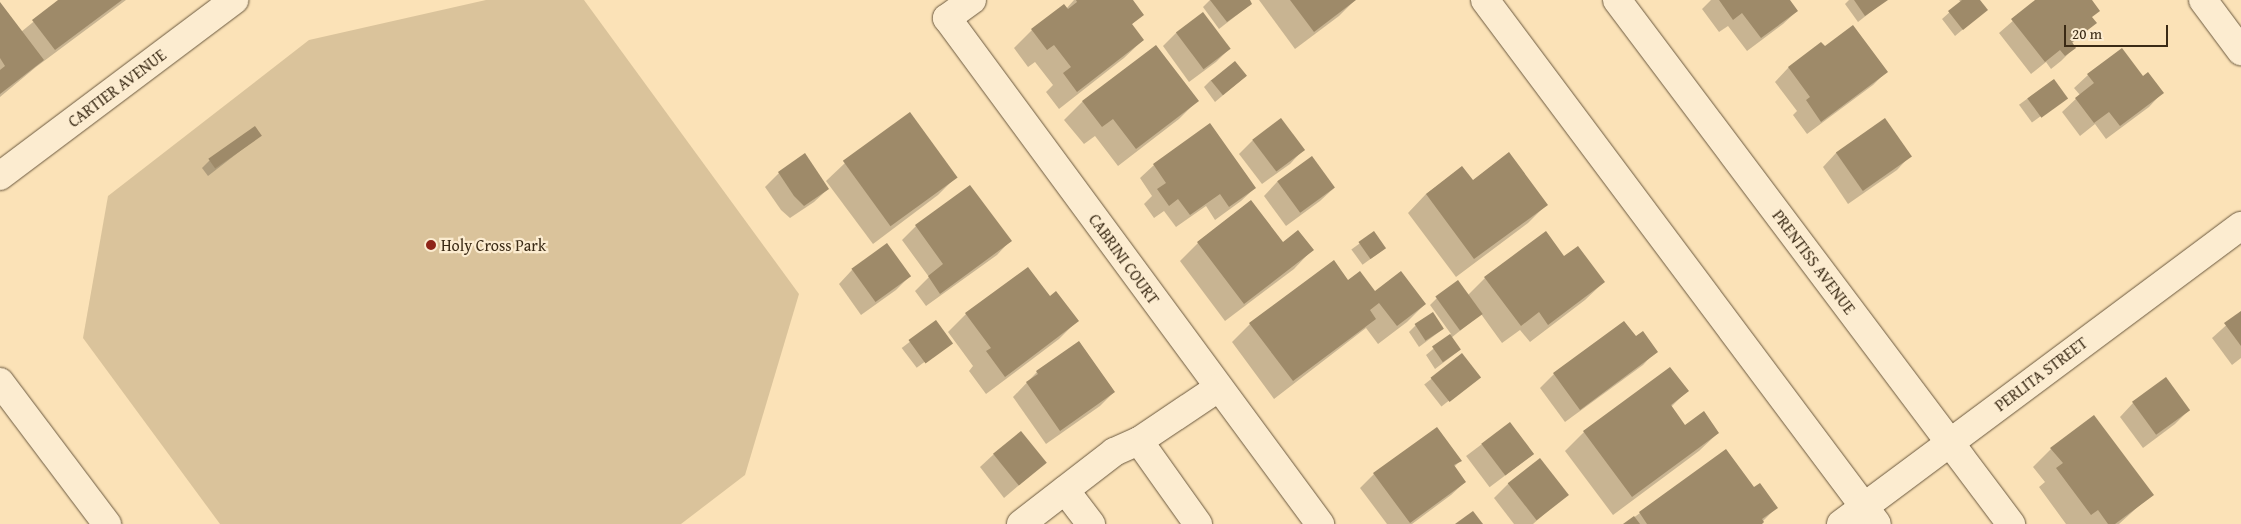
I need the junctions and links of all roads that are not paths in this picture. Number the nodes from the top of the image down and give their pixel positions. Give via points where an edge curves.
1 (234, 0) edge
2 (972, 0) edge
3 (1485, 0) edge
4 (1617, 0) edge
5 (2203, 0) edge
6 (2241, 51) edge
7 (0, 176) edge
8 (2241, 226) edge
9 (0, 382) edge
10 (1218, 388) junction
11 (1139, 441) junction
12 (1949, 442) junction
13 (1065, 490) junction
14 (1871, 516) edge
15 (107, 524) edge
16 (1021, 524) edge
17 (1091, 524) edge
18 (1198, 524) edge
19 (1320, 524) edge
20 (1841, 524) edge
21 (2011, 524) edge

1 - 7 street, CARTIER AVENUE
2 - 10 street, CABRINI COURT via 948,18
3 - 14 street
4 - 12 street, PRENTISS AVENUE
5 - 6 street
8 - 12 street, PERLITA STREET
9 - 15 street
10 - 11 street
10 - 19 street, CABRINI COURT
11 - 13 street via 1114,452
11 - 18 street
12 - 14 street, PERLITA STREET
12 - 21 street, PRENTISS AVENUE
13 - 16 street
13 - 17 street
14 - 20 street, PERLITA STREET

